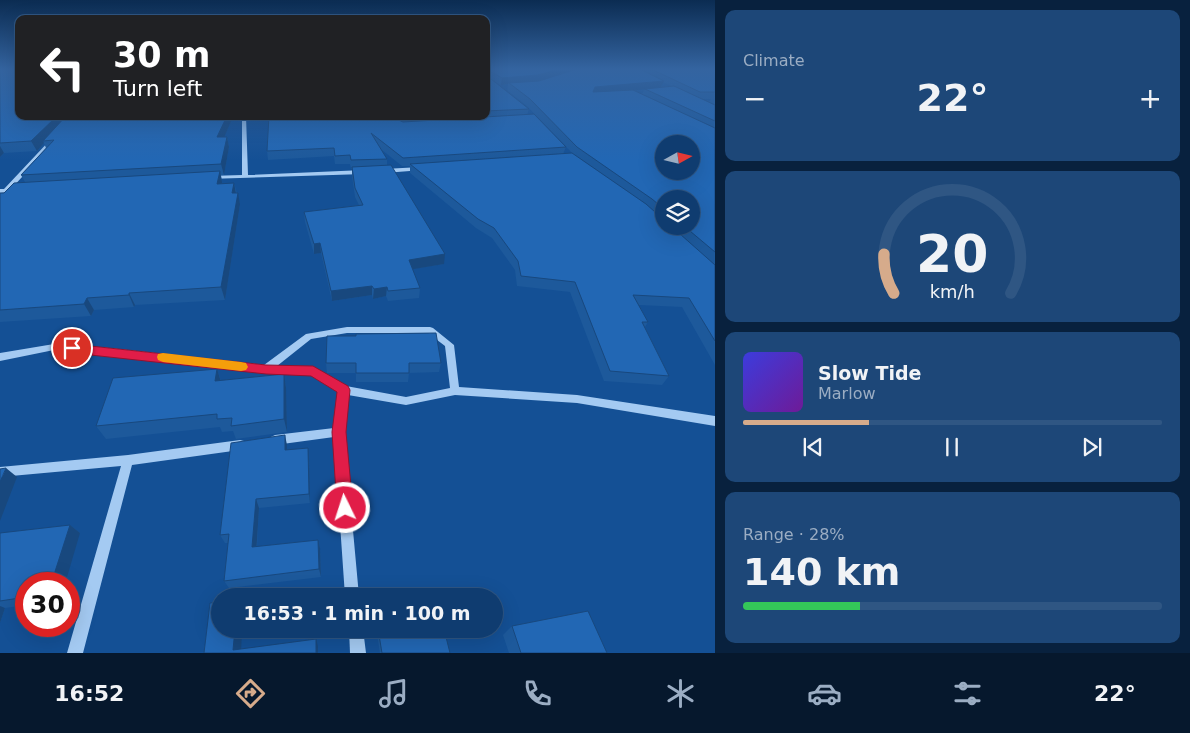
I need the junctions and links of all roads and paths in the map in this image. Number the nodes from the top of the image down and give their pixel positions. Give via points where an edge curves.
1 (244, 120) edge
2 (56, 136) edge
3 (424, 168) edge
4 (245, 176) junction
5 (205, 179) edge
6 (26, 189) edge
7 (3, 190) edge
8 (0, 357) edge
9 (266, 370) junction
10 (344, 390) junction
11 (455, 391) junction
12 (715, 421) edge
13 (339, 432) junction
14 (128, 460) junction
15 (0, 472) edge
16 (351, 588) edge
17 (357, 638) edge
18 (75, 653) edge
19 (358, 653) edge

1 - 4 street
2 - 7 street
3 - 4 street
4 - 5 street
6 - 7 street
8 - 9 street via 54,347
9 - 10 street via 313,371
9 - 11 street via 309,336 347,330 430,330 449,345
10 - 11 street via 406,401
10 - 13 street
11 - 12 street via 577,399
13 - 14 street
13 - 16 street
14 - 15 street
14 - 18 street
17 - 19 street

